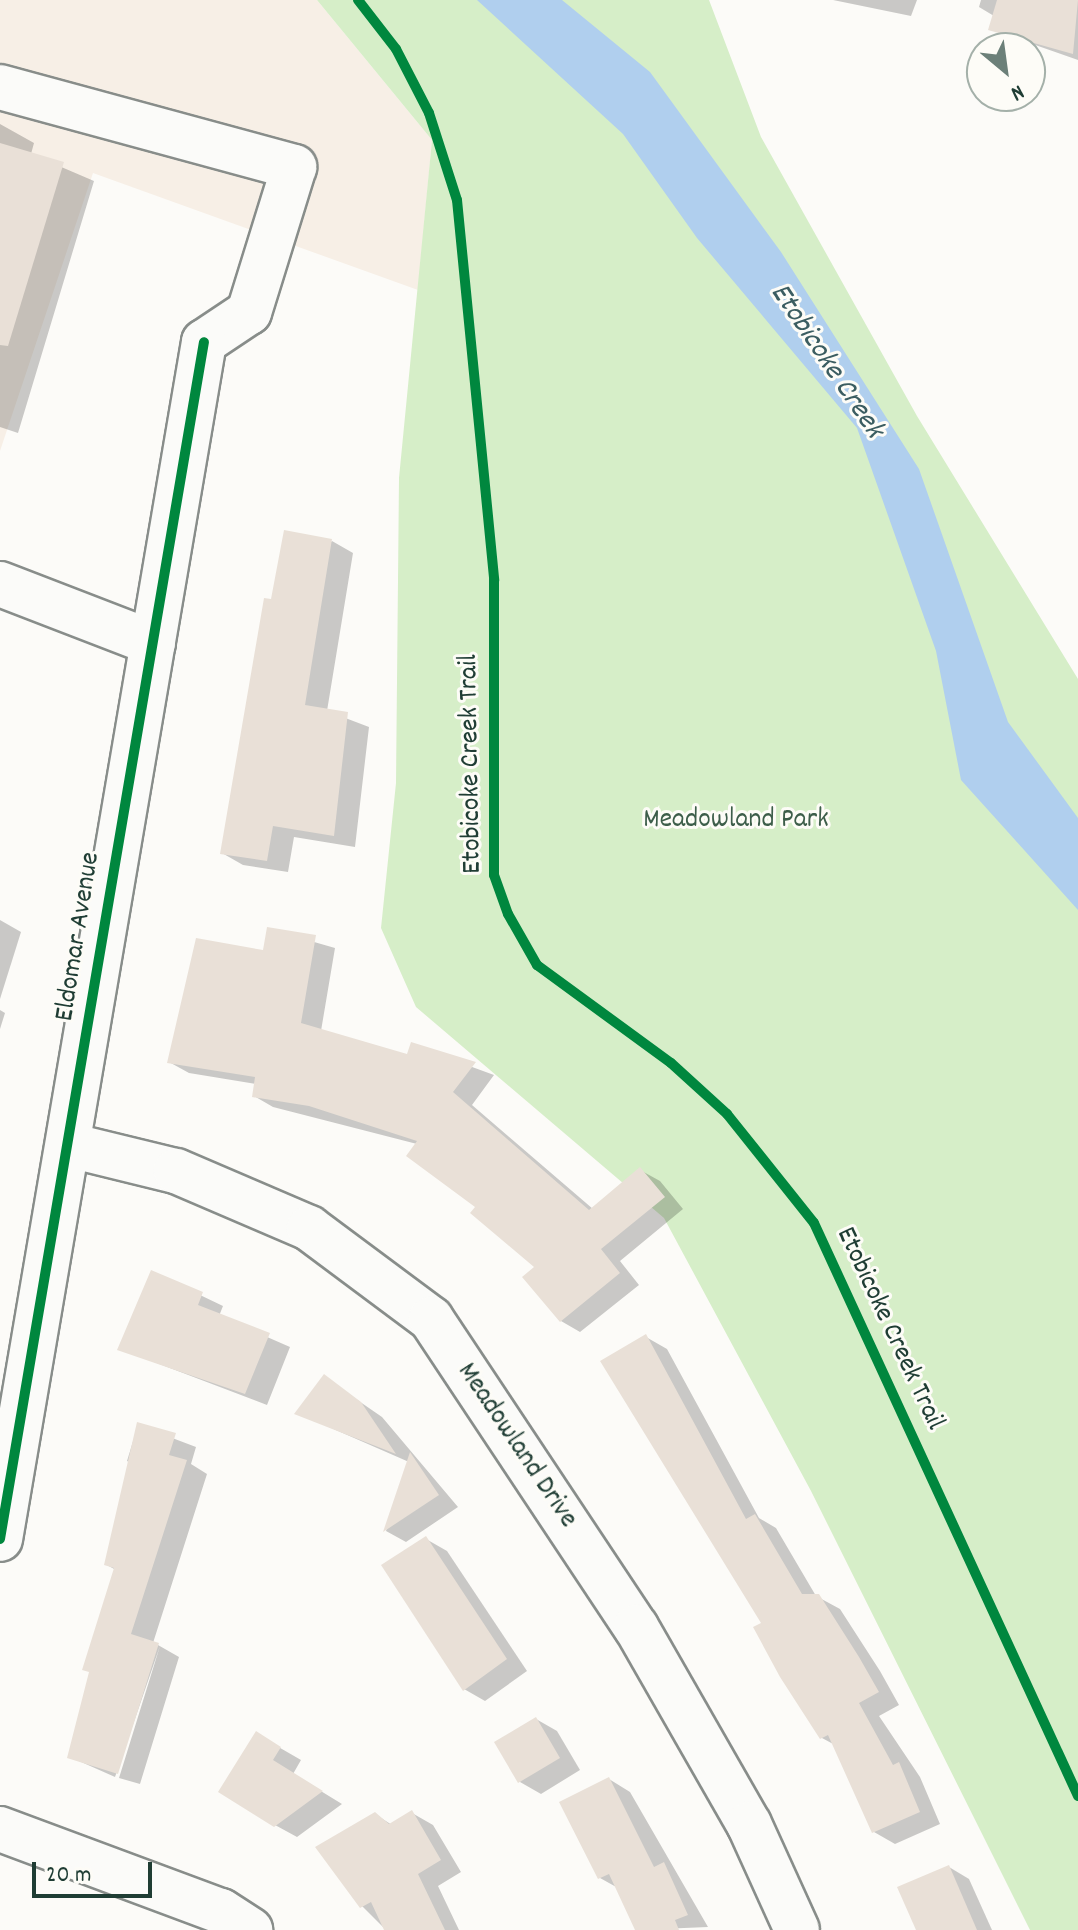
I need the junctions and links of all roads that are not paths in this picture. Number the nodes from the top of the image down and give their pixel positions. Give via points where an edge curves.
1 (0, 87) edge
2 (0, 584) edge
3 (153, 643) junction
4 (69, 1145) junction
5 (0, 1539) edge
6 (0, 1829) edge
7 (250, 1930) edge
8 (797, 1930) edge

1 - 3 street, Eldomar Avenue via 294,167 249,312 204,342
2 - 3 street
3 - 4 street, Eldomar Avenue
4 - 5 street, Eldomar Avenue
4 - 8 street, Meadowland Drive via 176,1171 309,1228 431,1319 636,1627 749,1824
6 - 7 street via 221,1911

